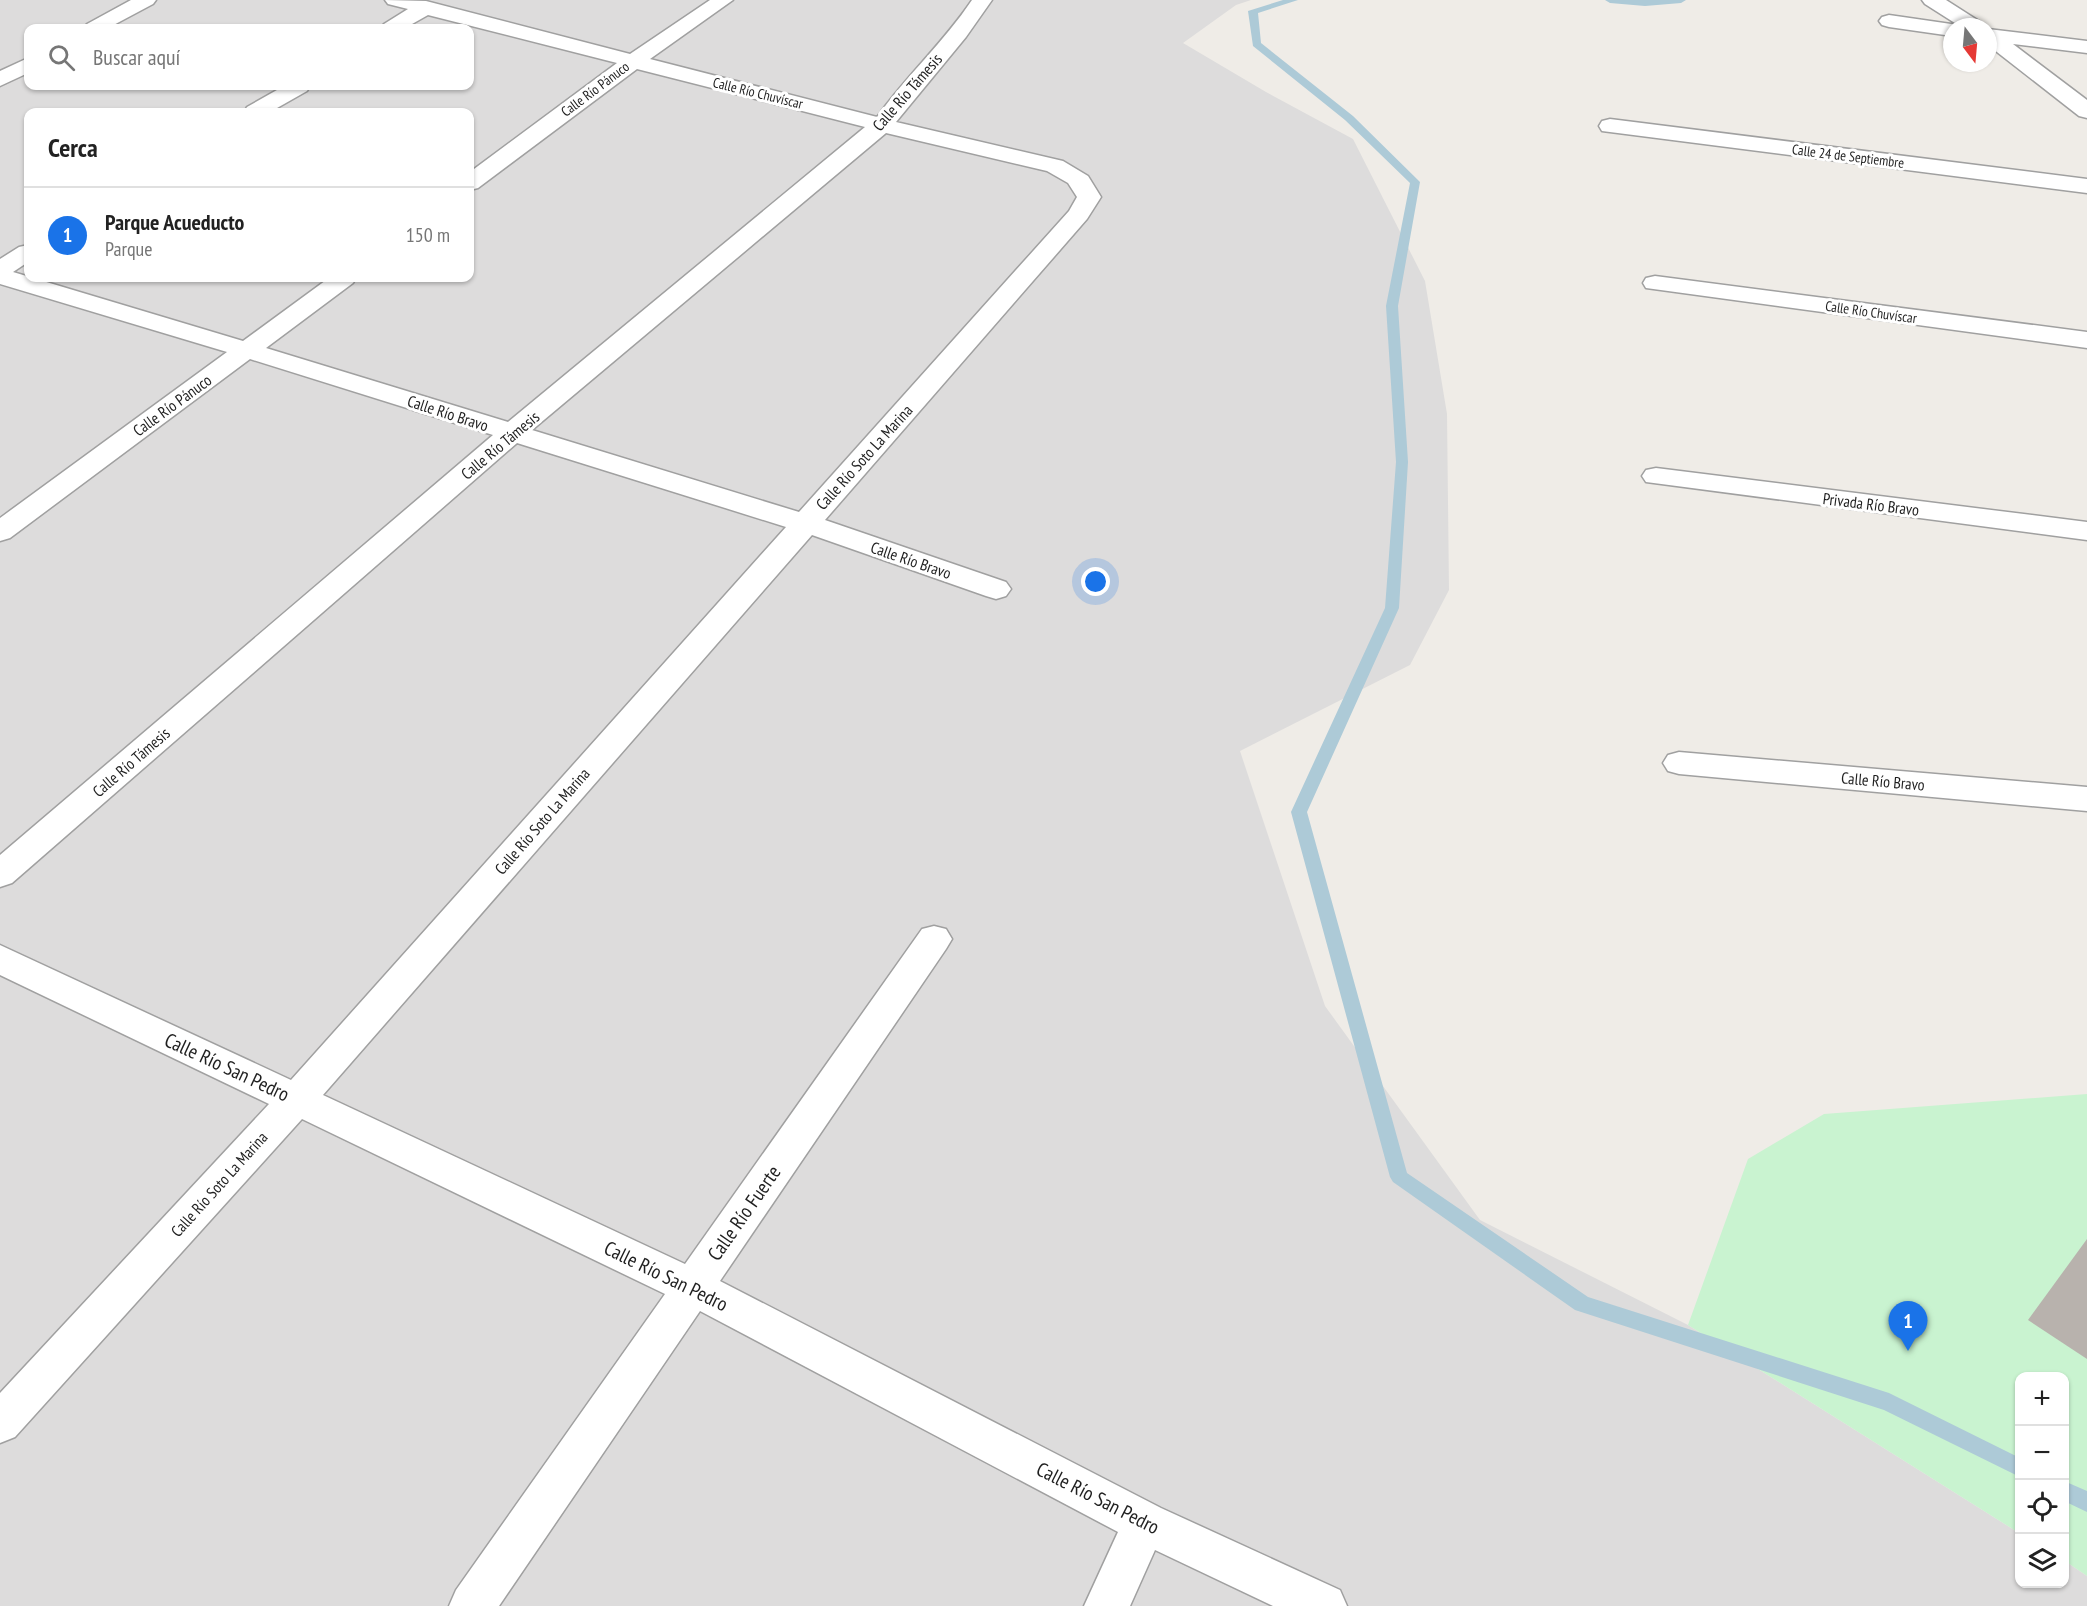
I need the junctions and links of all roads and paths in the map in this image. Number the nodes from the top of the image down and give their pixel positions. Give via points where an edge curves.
1 (146, 0) edge
2 (395, 0) edge
3 (723, 0) edge
4 (982, 0) edge
5 (1932, 0) edge
6 (426, 7) junction
7 (1961, 18) edge
8 (1890, 21) dead end
9 (101, 24) edge
10 (398, 24) edge
11 (1943, 29) edge
12 (1997, 36) edge
13 (1997, 42) edge
14 (2087, 47) edge
15 (632, 62) junction
16 (24, 66) edge
17 (0, 80) edge
18 (292, 90) edge
19 (262, 108) edge
20 (2087, 111) edge
21 (882, 124) junction
22 (1610, 126) dead end
23 (474, 180) edge
24 (2087, 186) edge
25 (1079, 214) joint
26 (24, 255) edge
27 (0, 270) edge
28 (0, 276) edge
29 (339, 282) edge
30 (1654, 283) dead end
31 (2087, 340) edge
32 (247, 350) junction
33 (512, 434) junction
34 (1656, 476) dead end
35 (805, 523) junction
36 (2087, 531) edge
37 (0, 532) edge
38 (996, 590) dead end
39 (1679, 763) dead end
40 (2087, 799) edge
41 (0, 874) edge
42 (934, 939) dead end
43 (0, 959) edge
44 (296, 1100) junction
45 (692, 1287) junction
46 (0, 1423) edge
47 (1145, 1523) junction
48 (472, 1606) edge
49 (1107, 1606) edge
50 (1324, 1606) edge

1 - 9 street
2 - 6 street, Calle Río Chuvíscar
3 - 15 street, Calle Río Pánuco
4 - 21 street, Calle Río Támesis via 898,99
5 - 7 street
6 - 10 street
6 - 15 street, Calle Río Chuvíscar
8 - 11 street
12 - 14 street
13 - 20 street
15 - 21 street, Calle Río Chuvíscar
15 - 23 street, Calle Río Pánuco
16 - 17 street
18 - 19 street
21 - 25 street, Calle Río Chuvíscar via 1056,166 1084,184 1089,197
21 - 33 street, Calle Río Támesis
22 - 24 street, Calle 24 de Septiembre
25 - 35 street, Calle Río Soto La Marina
26 - 27 street
28 - 32 street, Calle Río Bravo
29 - 32 street, Calle Río Pánuco
30 - 31 street, Calle Río Chuvíscar
32 - 33 street, Calle Río Bravo
32 - 37 street, Calle Río Pánuco
33 - 35 street, Calle Río Bravo
33 - 41 street, Calle Río Támesis
34 - 36 street, Privada Río Bravo
35 - 38 street, Calle Río Bravo
35 - 44 street, Calle Río Soto La Marina
39 - 40 street, Calle Río Bravo
42 - 45 street, Calle Río Fuerte
43 - 44 street, Calle Río San Pedro
44 - 45 street, Calle Río San Pedro
44 - 46 street, Calle Río Soto La Marina
45 - 47 street, Calle Río San Pedro
45 - 48 street, Calle Río Fuerte
47 - 49 street
47 - 50 street, Calle Río San Pedro

